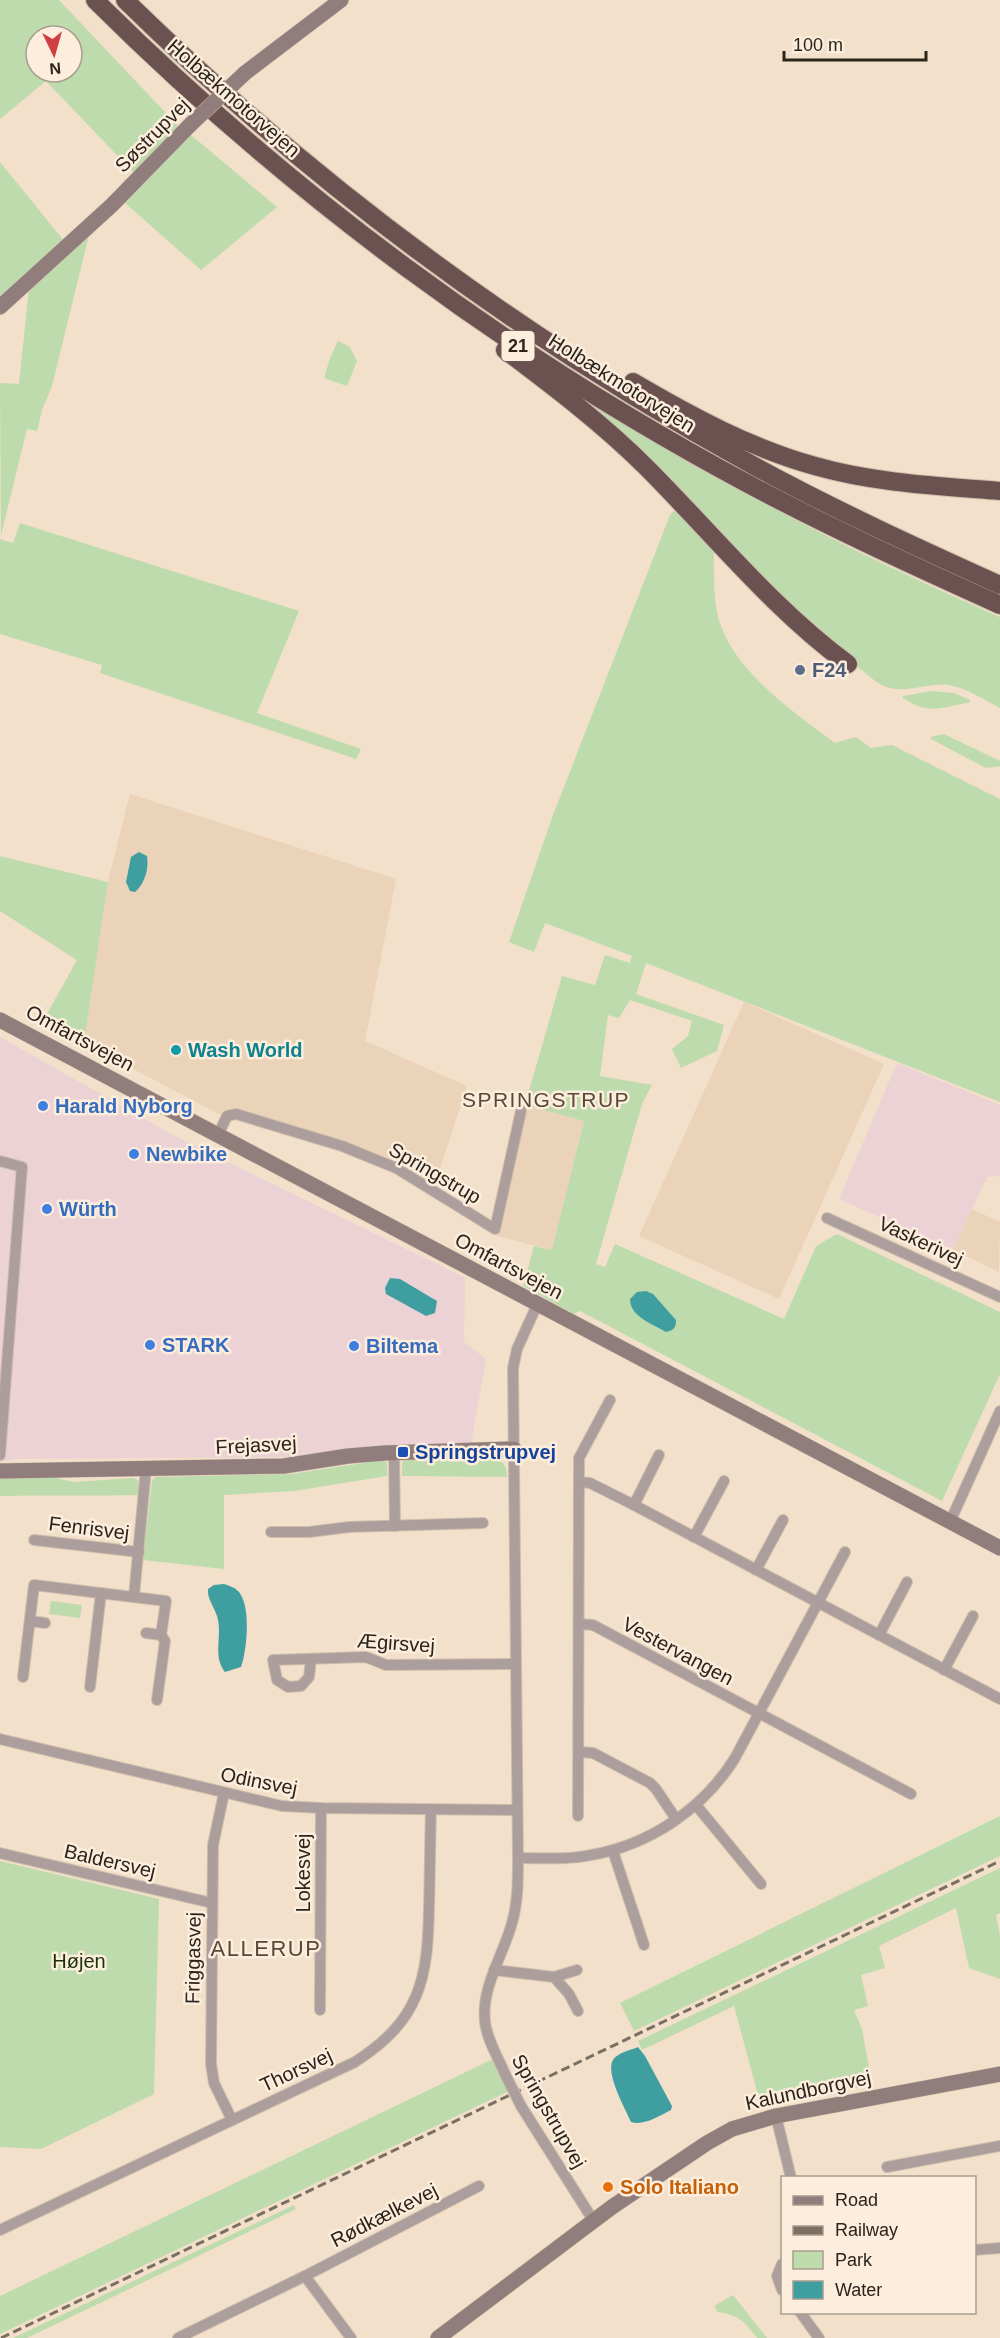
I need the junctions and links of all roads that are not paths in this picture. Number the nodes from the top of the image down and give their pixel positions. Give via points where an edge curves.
1 (95, 0) edge
2 (125, 0) edge
3 (341, 0) edge
4 (454, 277) junction
5 (447, 296) junction
6 (0, 307) edge
7 (1000, 491) edge
8 (1000, 585) edge
9 (1000, 605) edge
10 (848, 664) dead end
11 (0, 1020) edge
12 (521, 1111) dead end
13 (218, 1135) junction
14 (0, 1161) edge
15 (827, 1218) dead end
16 (1000, 1297) edge
17 (537, 1305) junction
18 (610, 1400) dead end
19 (1000, 1412) edge
20 (514, 1449) junction
21 (394, 1452) junction
22 (0, 1455) edge
23 (659, 1455) dead end
24 (146, 1469) junction
25 (0, 1471) edge
26 (724, 1481) dead end
27 (579, 1482) junction
28 (634, 1505) junction
29 (783, 1520) dead end
30 (950, 1522) junction
31 (483, 1523) dead end
32 (395, 1526) junction
33 (271, 1532) dead end
34 (694, 1537) junction
35 (34, 1540) dead end
36 (1000, 1548) edge
37 (139, 1552) junction
38 (845, 1552) dead end
39 (756, 1570) junction
40 (907, 1582) dead end
41 (101, 1593) junction
42 (134, 1596) junction
43 (818, 1604) junction
44 (973, 1616) dead end
45 (30, 1622) junction
46 (45, 1623) dead end
47 (579, 1624) junction
48 (146, 1633) dead end
49 (161, 1635) junction
50 (879, 1635) junction
51 (311, 1659) dead end
52 (516, 1664) junction
53 (944, 1670) junction
54 (23, 1677) dead end
55 (90, 1687) dead end
56 (157, 1700) dead end
57 (1000, 1700) edge
58 (759, 1715) junction
59 (0, 1739) edge
60 (580, 1752) junction
61 (224, 1793) junction
62 (911, 1794) dead end
63 (696, 1805) junction
64 (321, 1809) junction
65 (431, 1809) junction
66 (517, 1810) junction
67 (578, 1816) dead end
68 (676, 1819) junction
69 (613, 1851) junction
70 (0, 1853) edge
71 (518, 1858) junction
72 (761, 1884) dead end
73 (212, 1903) junction
74 (644, 1945) dead end
75 (494, 1970) junction
76 (577, 1970) dead end
77 (554, 1977) junction
78 (320, 2010) dead end
79 (578, 2011) dead end
80 (1000, 2074) edge
81 (776, 2116) junction
82 (231, 2120) junction
83 (1000, 2146) edge
84 (887, 2167) dead end
85 (791, 2176) edge
86 (479, 2186) dead end
87 (593, 2220) junction
88 (0, 2230) edge
89 (1000, 2248) edge
90 (976, 2250) edge
91 (781, 2268) edge
92 (305, 2276) junction
93 (781, 2285) edge
94 (801, 2314) edge
95 (178, 2338) edge
96 (351, 2338) edge
97 (438, 2338) edge
98 (819, 2338) edge

1 - 5 highway, Holbækmotorvejen / 21 via 168,71 274,164
2 - 4 highway, Holbækmotorvejen / 21 via 288,148
3 - 6 street, Søstrupvej, bridge via 245,73 112,205
4 - 7 highway via 719,430 768,450 815,466 868,477
4 - 8 highway, Holbækmotorvejen / 21 via 596,374 698,435 842,511
5 - 9 highway, Holbækmotorvejen / 21 via 690,452 835,529
5 - 10 highway via 482,333 610,433 777,604
11 - 13 street, Omfartsvejen
12 - 13 street, Springstrup via 495,1229 405,1173 342,1146 236,1114 227,1116
13 - 17 street, Omfartsvejen
14 - 22 street via 22,1167
15 - 16 street, Vaskerivej
17 - 20 street, Springstrupvej via 514,1360
17 - 30 street, Omfartsvejen
18 - 27 street via 579,1458
19 - 30 street
20 - 21 street, Frejasvej
20 - 52 street, Springstrupvej
21 - 24 street, Frejasvej via 290,1466
21 - 32 street
23 - 28 street
24 - 25 street, Frejasvej
24 - 37 street, Fenrisvej
26 - 34 street
27 - 28 street via 590,1483
27 - 47 street
28 - 34 street
29 - 39 street
30 - 36 street, Omfartsvejen
31 - 32 street
32 - 33 street
34 - 39 street
35 - 37 street, Fenrisvej
37 - 42 street, Fenrisvej
38 - 43 street
39 - 43 street
40 - 50 street
41 - 42 street
41 - 45 street via 34,1585
41 - 55 street
42 - 49 street via 166,1600
43 - 50 street
43 - 58 street
44 - 53 street
45 - 46 street
45 - 54 street
47 - 58 street, Vestervangen via 593,1625
47 - 60 street
48 - 49 street
49 - 56 street via 165,1641
50 - 53 street
51 - 52 street, Ægirsvej via 366,1658 386,1665
52 - 66 street, Springstrupvej
53 - 57 street
58 - 62 street, Vestervangen
58 - 63 street via 730,1767
59 - 61 street, Odinsvej
60 - 67 street
60 - 68 street via 593,1753 650,1783
61 - 64 street, Odinsvej via 273,1805
61 - 73 street, Friggasvej via 214,1835
63 - 68 street
63 - 72 street
64 - 65 street, Odinsvej
64 - 78 street, Lokesvej
65 - 66 street, Odinsvej
65 - 82 street, Thorsvej via 428,1956 408,2012 386,2040 355,2062
66 - 71 street, Springstrupvej
68 - 69 street via 651,1836
69 - 71 street via 565,1858
69 - 74 street
70 - 73 street, Baldersvej
71 - 75 street, Springstrupvej via 516,1908
73 - 82 street, Friggasvej via 211,2064 214,2083
75 - 77 street
75 - 87 street, Springstrupvej, bridge via 486,1997 488,2037 521,2106
76 - 77 street
77 - 79 street
80 - 81 street, Kalundborgvej
81 - 85 street
81 - 87 street, Kalundborgvej via 721,2135
82 - 88 street, Thorsvej
83 - 84 street
86 - 92 street, Rødkælkevej
87 - 97 street, Kalundborgvej
89 - 90 street
91 - 93 street via 777,2276
92 - 95 street, Rødkælkevej
92 - 96 street
94 - 98 street

